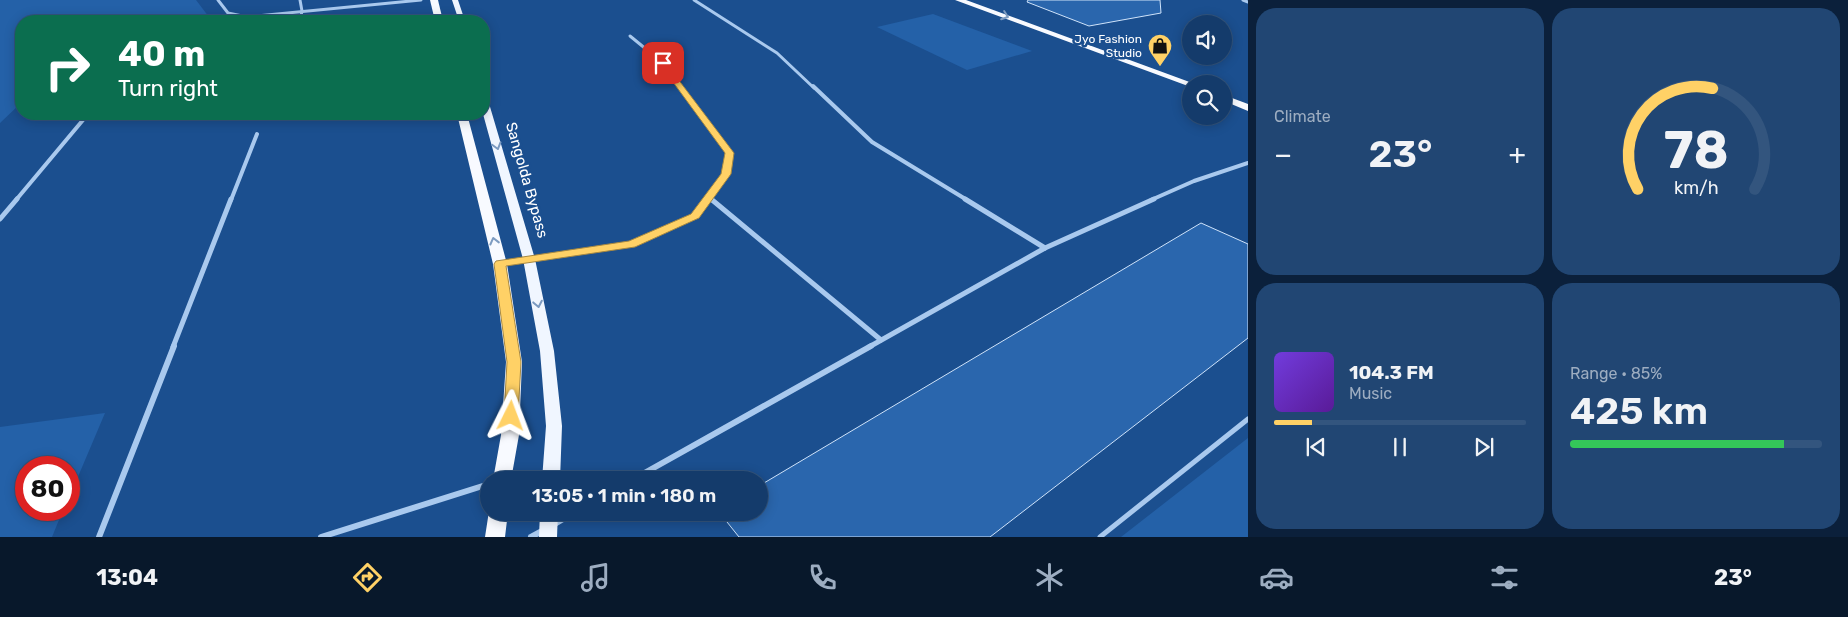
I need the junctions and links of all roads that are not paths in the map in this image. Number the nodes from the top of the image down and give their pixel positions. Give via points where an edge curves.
1 (218, 0) edge
2 (300, 0) edge
3 (421, 0) edge
4 (434, 0) edge
5 (456, 0) edge
6 (694, 0) edge
7 (959, 0) edge
8 (1243, 0) edge
9 (1248, 2) edge
10 (302, 11) junction
11 (238, 15) edge
12 (265, 15) edge
13 (301, 15) edge
14 (438, 15) edge
15 (460, 15) edge
16 (630, 36) dead end
17 (1182, 81) edge
18 (1232, 101) edge
19 (1248, 108) edge
20 (83, 120) edge
21 (464, 120) edge
22 (490, 120) edge
23 (257, 134) dead end
24 (1248, 164) edge
25 (708, 197) junction
26 (0, 219) edge
27 (1045, 248) junction
28 (529, 259) junction
29 (500, 264) junction
30 (881, 340) junction
31 (1248, 418) edge
32 (504, 471) edge
33 (552, 471) edge
34 (648, 471) edge
35 (480, 487) edge
36 (497, 521) edge
37 (549, 526) edge
38 (99, 537) edge
39 (321, 537) edge
40 (495, 537) edge
41 (531, 537) edge
42 (1100, 537) edge

1 - 11 street via 228,13
2 - 10 street
3 - 10 street
4 - 14 highway
5 - 15 main road
6 - 27 street via 778,53 872,142
7 -> 17 highway
8 - 9 street
10 - 12 street
10 - 13 street
16 - 25 street via 663,63 729,153 726,174
18 - 19 highway
20 - 26 street
29 -> 21 highway
22 -> 28 main road, Sangolda Bypass
23 - 38 street
24 - 27 street via 1194,181
25 - 28 street via 695,216 631,244
25 - 30 street
27 - 30 street
28 - 29 street
28 -> 33 main road, Sangolda Bypass via 547,351 554,426
29 - 32 highway via 514,362 510,435
30 - 34 street
31 - 42 lane
35 - 39 street
36 - 40 highway
37 - 41 street

